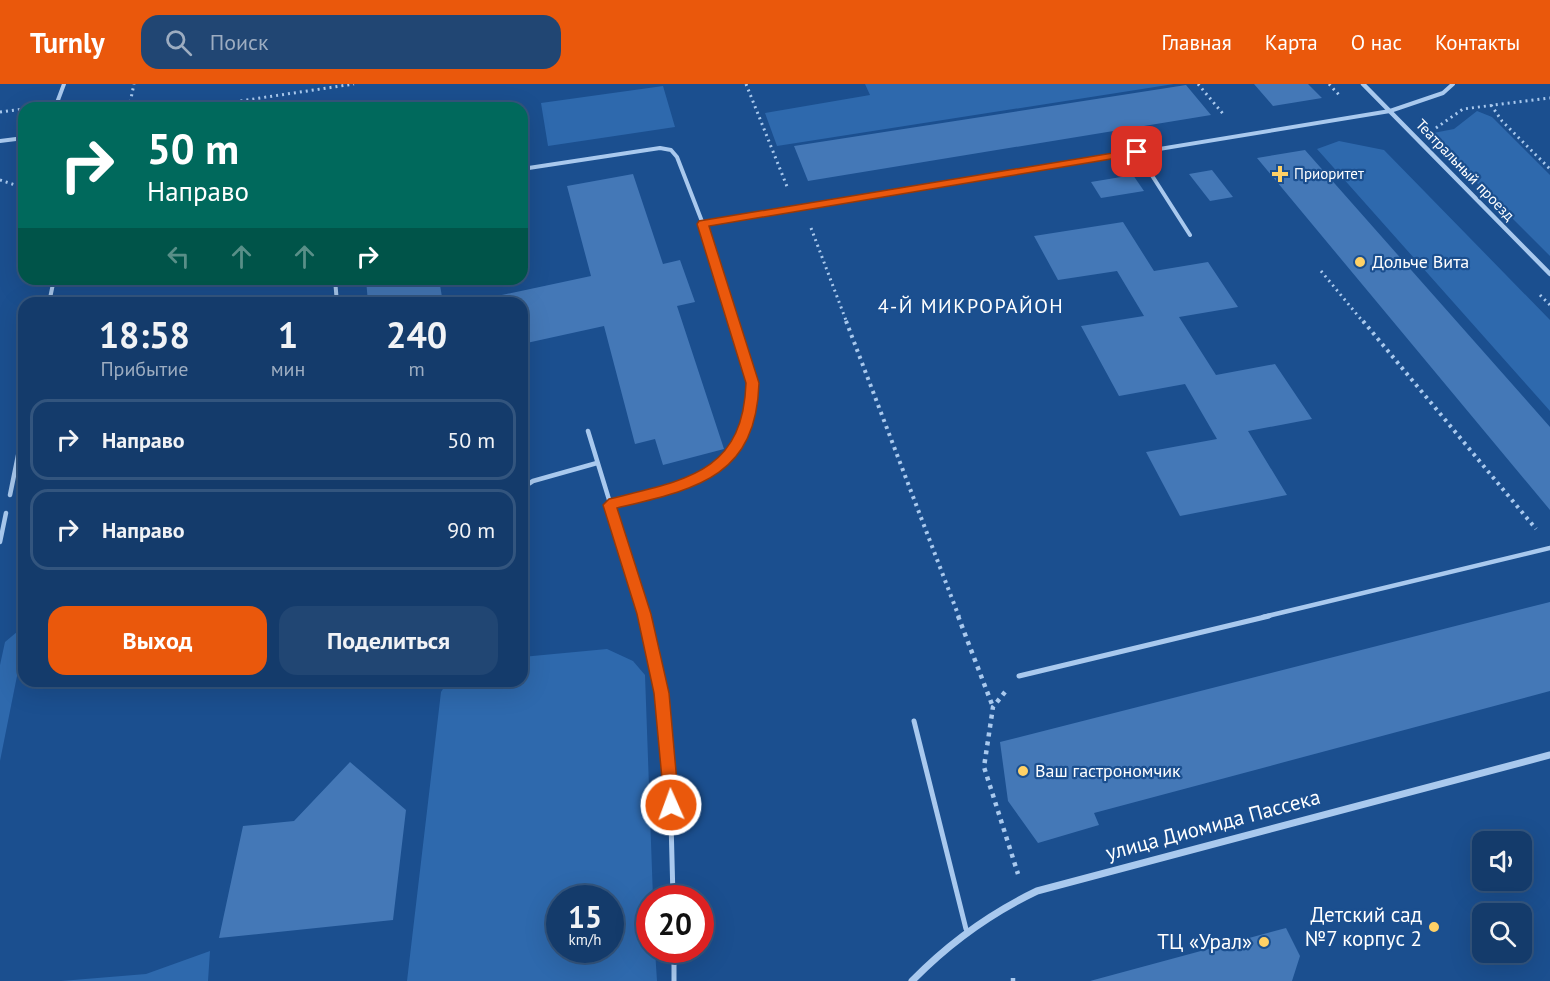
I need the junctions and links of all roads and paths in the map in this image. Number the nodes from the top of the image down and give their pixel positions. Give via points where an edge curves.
1 (64, 84) edge
2 (134, 84) edge
3 (354, 84) edge
4 (747, 84) edge
5 (1198, 84) edge
6 (1363, 84) edge
7 (1453, 84) edge
8 (1550, 98) edge
9 (57, 102) edge
10 (130, 102) edge
11 (233, 102) edge
12 (1490, 105) junction
13 (18, 110) edge
14 (1390, 111) junction
15 (0, 112) edge
16 (1428, 134) dead end
17 (1242, 135) junction
18 (18, 139) edge
19 (0, 141) edge
20 (1137, 152) junction
21 (528, 168) edge
22 (1550, 169) edge
23 (0, 180) edge
24 (18, 186) edge
25 (803, 206) junction
26 (702, 224) junction
27 (1190, 235) dead end
28 (1321, 272) dead end
29 (1550, 274) edge
30 (588, 431) dead end
31 (18, 456) edge
32 (597, 463) junction
33 (528, 484) edge
34 (10, 495) dead end
35 (609, 505) junction
36 (6, 513) dead end
37 (1542, 537) dead end
38 (0, 542) edge
39 (1550, 548) edge
40 (1019, 676) joint
41 (993, 707) junction
42 (914, 721) dead end
43 (1550, 755) edge
44 (1018, 874) dead end
45 (673, 885) edge
46 (966, 929) junction
47 (674, 963) edge
48 (674, 981) edge
49 (912, 981) edge

1 - 9 lane
2 - 10 path
3 - 11 path
4 - 25 path via 790,196
5 - 17 path
6 - 14 street, Театральный проезд
7 - 14 lane via 1443,93
8 - 12 path
12 - 16 path via 1463,109
12 - 22 path
13 - 15 path
14 - 17 lane
14 - 29 street, Театральный проезд
17 - 20 lane
18 - 19 lane
20 - 25 lane
20 - 27 lane
21 - 26 lane via 660,148 671,150
23 - 24 path
25 - 26 lane
25 - 41 path
26 - 35 lane via 752,383 752,409 744,434 735,451 707,475
28 - 37 path
30 - 32 lane
31 - 34 lane
32 - 33 lane
32 - 35 lane
35 - 45 lane via 644,614 661,693 670,782
36 - 38 lane
39 - 40 lane
40 - 41 path
41 - 44 path via 984,767
42 - 46 lane
43 - 46 street, улица Диомида Пассека via 1037,891 997,908
46 - 49 street, улица Диомида Пассека
47 - 48 lane

